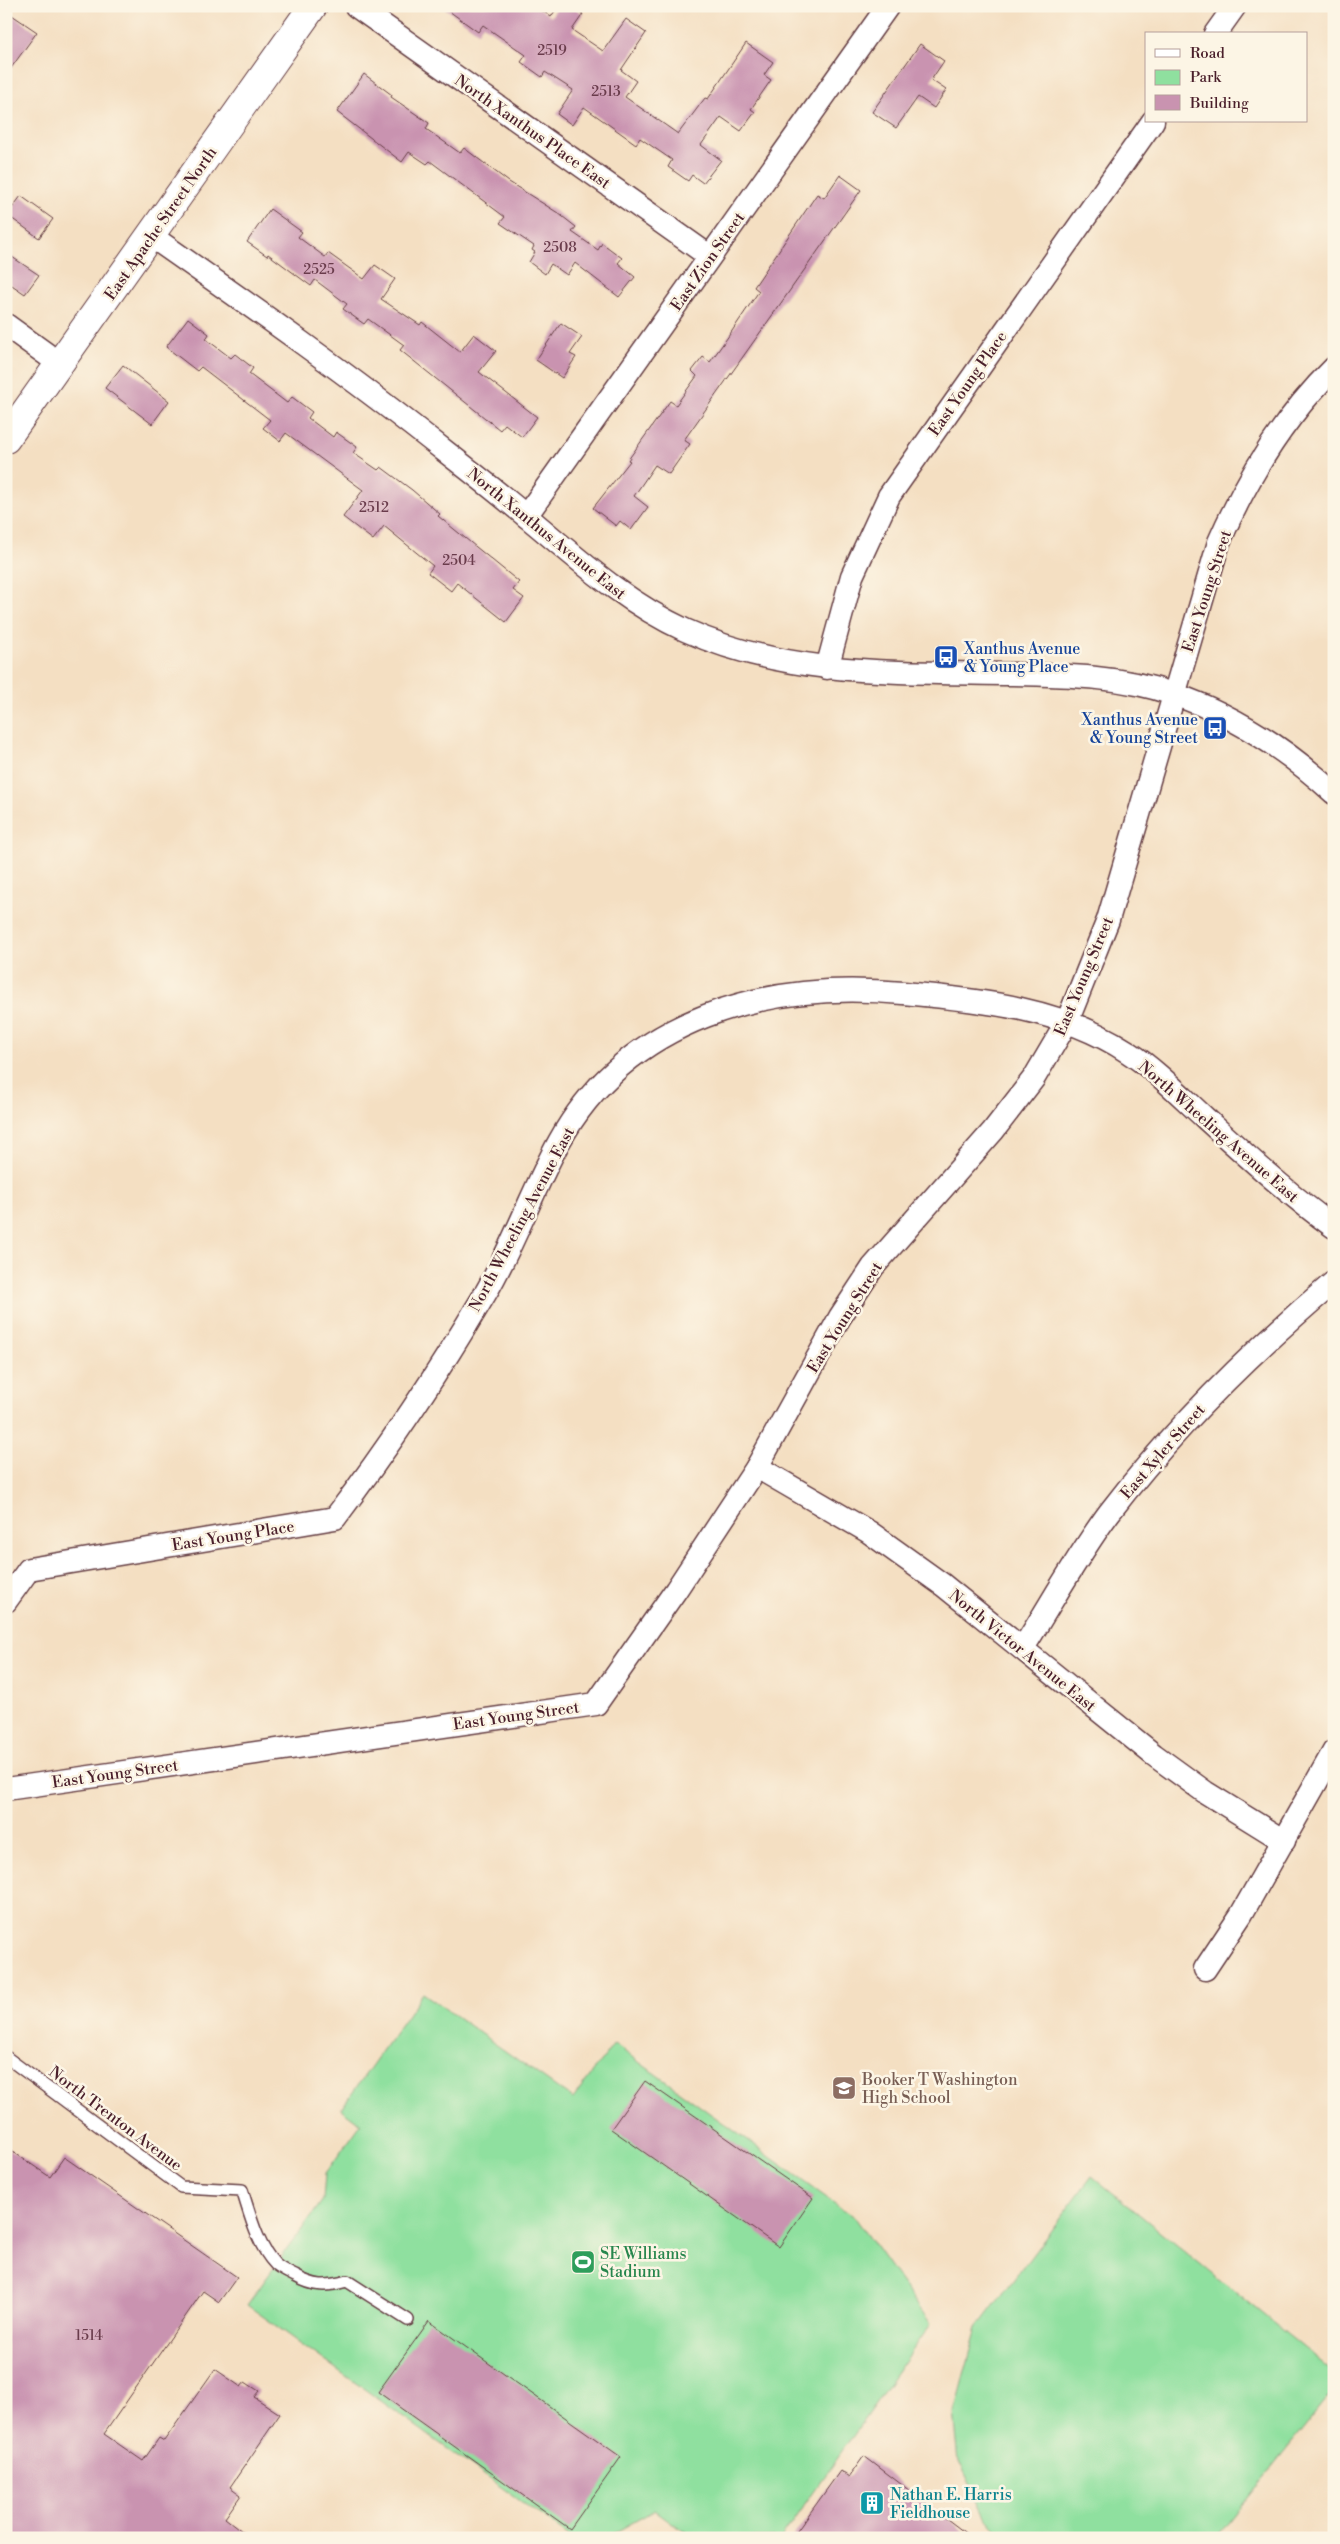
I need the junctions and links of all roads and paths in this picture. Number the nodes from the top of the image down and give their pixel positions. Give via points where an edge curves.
1 (313, 6) edge
2 (356, 6) edge
3 (888, 6) edge
4 (1235, 6) edge
5 (1216, 32) edge
6 (1152, 122) edge
7 (150, 236) junction
8 (710, 256) junction
9 (6, 325) edge
10 (60, 364) junction
11 (1334, 368) edge
12 (6, 439) edge
13 (526, 516) junction
14 (827, 668) junction
15 (1174, 694) junction
16 (1334, 793) edge
17 (1066, 1022) junction
18 (1334, 1227) edge
19 (1334, 1282) edge
20 (416, 1401) joint
21 (757, 1467) junction
22 (6, 1601) edge
23 (1023, 1648) junction
24 (1334, 1752) edge
25 (6, 1789) edge
26 (1284, 1841) junction
27 (1205, 1969) dead end
28 (6, 2057) edge
29 (408, 2320) dead end

1 - 7 main road, East Apache Street North
2 - 8 street, North Xanthus Place East
3 - 8 street, East Zion Street
4 - 5 street
6 - 14 street, East Young Place via 889,496 852,576
7 - 10 main road, East Apache Street North
7 - 13 street, North Xanthus Avenue East via 372,393
8 - 13 street, East Zion Street
9 - 10 street
10 - 12 main road, East Apache Street North
11 - 15 street, East Young Street via 1291,417 1263,457 1235,507 1219,542
13 - 14 street, North Xanthus Avenue East via 580,563 636,604 686,630 741,652
14 - 15 street, North Xanthus Avenue East via 1070,675
15 - 16 street, North Xanthus Avenue East via 1214,710 1258,734
15 - 17 street, East Young Street via 1108,920
17 - 18 street, North Wheeling Avenue East via 1128,1052 1166,1082 1295,1199
17 - 20 street, North Wheeling Avenue East via 1043,1013 998,1004 885,991 829,991 768,998 728,1008 680,1025 645,1045 612,1071 582,1107 559,1142 486,1292
17 - 21 street, East Young Street via 1034,1078 993,1131 873,1267 840,1317
19 - 23 street, East Xyler Street via 1222,1384 1171,1438 1108,1514
20 - 22 street, East Young Place via 335,1518 29,1569
21 - 23 street, North Victor Avenue East via 869,1532
21 - 25 street, East Young Street via 596,1704
23 - 26 street, North Victor Avenue East via 1154,1755 1205,1792
24 - 26 street
26 - 27 street
28 - 29 lane, North Trenton Avenue via 181,2187 242,2190 256,2232 276,2265 300,2279 326,2287 347,2281

